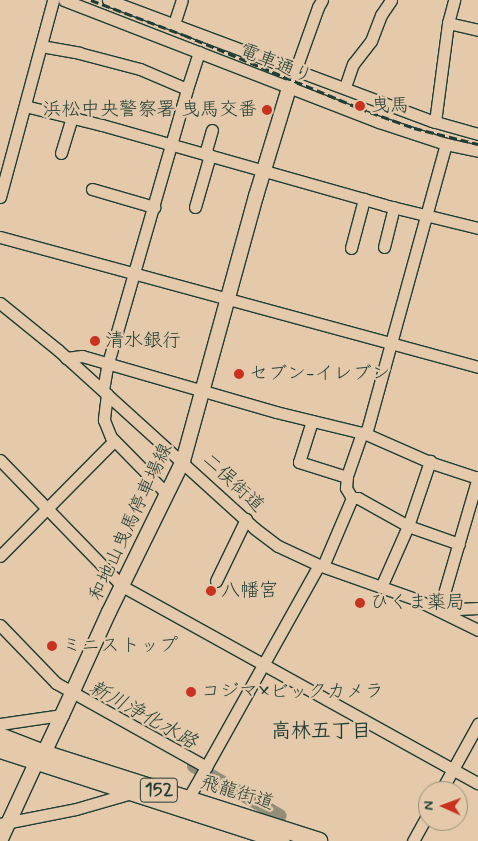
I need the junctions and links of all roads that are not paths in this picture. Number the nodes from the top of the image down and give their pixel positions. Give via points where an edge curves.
1 (53, 0) edge
2 (64, 0) edge
3 (108, 0) edge
4 (182, 0) edge
5 (322, 0) edge
6 (390, 0) edge
7 (454, 0) edge
8 (448, 23) junction
9 (174, 24) junction
10 (478, 30) edge
11 (41, 46) junction
12 (199, 52) junction
13 (294, 71) junction
14 (346, 84) dead end
15 (289, 88) junction
16 (187, 89) junction
17 (25, 106) junction
18 (72, 117) junction
19 (435, 122) junction
20 (212, 130) dead end
21 (478, 134) edge
22 (446, 144) junction
23 (171, 145) junction
24 (478, 151) edge
25 (61, 153) dead end
26 (208, 154) junction
27 (264, 170) junction
28 (92, 189) dead end
29 (0, 197) edge
30 (364, 199) junction
31 (154, 207) junction
32 (195, 207) dead end
33 (394, 207) junction
34 (426, 214) junction
35 (478, 228) edge
36 (0, 237) edge
37 (384, 247) dead end
38 (351, 248) dead end
39 (134, 274) junction
40 (227, 300) junction
41 (0, 303) edge
42 (390, 344) junction
43 (66, 358) junction
44 (108, 364) junction
45 (478, 367) edge
46 (202, 391) junction
47 (105, 392) junction
48 (312, 421) junction
49 (364, 433) junction
50 (114, 441) junction
51 (0, 460) edge
52 (183, 461) junction
53 (430, 462) junction
54 (347, 477) junction
55 (478, 478) edge
56 (166, 493) junction
57 (352, 498) junction
58 (47, 509) junction
59 (246, 519) junction
60 (408, 526) junction
61 (459, 544) junction
62 (0, 556) edge
63 (321, 565) junction
64 (216, 581) dead end
65 (122, 586) junction
66 (381, 587) junction
67 (478, 608) edge
68 (440, 610) junction
69 (0, 625) edge
70 (478, 630) edge
71 (263, 665) junction
72 (71, 696) junction
73 (62, 715) junction
74 (0, 724) edge
75 (478, 724) edge
76 (0, 736) edge
77 (0, 750) edge
78 (40, 758) junction
79 (206, 767) junction
80 (453, 769) junction
81 (446, 781) edge
82 (478, 783) edge
83 (131, 793) junction
84 (185, 804) junction
85 (5, 823) edge
86 (0, 840) edge
87 (282, 841) edge
88 (319, 841) edge

1 - 11 street
2 - 12 street, 電車通り
3 - 9 street, 電車通り
4 - 9 street
5 - 13 street
6 - 14 street via 371,40 353,64
7 - 8 street
8 - 10 street
8 - 19 street
9 - 13 street, 電車通り
11 - 16 street via 140,69
11 - 17 street
12 - 15 street, 電車通り
12 - 16 street
13 - 15 street
13 - 19 street, 電車通り
15 - 22 street, 電車通り
15 - 27 main road, 和地山曳馬停車場線
16 - 23 street
17 - 18 street
17 - 29 street
18 - 23 street
18 - 25 street
19 - 21 street, 電車通り
20 - 26 street
22 - 24 street, 電車通り
22 - 34 street
23 - 26 street
23 - 31 street
26 - 27 street
26 - 32 street
27 - 30 street
27 - 40 main road, 和地山曳馬停車場線
28 - 31 street
30 - 33 street
30 - 38 street
31 - 39 street
33 - 34 street
33 - 37 street
34 - 35 street
34 - 42 street
36 - 39 street
39 - 40 street
39 - 44 street
40 - 42 street
40 - 46 main road, 和地山曳馬停車場線
41 - 43 street, 二俣街道
42 - 45 street
42 - 49 street
43 - 44 street via 82,356
43 - 47 street, 二俣街道
44 - 46 street
44 - 47 street
46 - 48 street
46 - 52 main road, 和地山曳馬停車場線
47 - 50 street via 104,420
47 - 52 street, 二俣街道
48 - 49 street
48 - 54 street via 299,462
49 - 53 street
49 - 54 street
50 - 56 street
50 - 58 street
51 - 58 street
52 - 56 main road, 和地山曳馬停車場線
52 - 59 street, 二俣街道
53 - 55 street
53 - 60 street
54 - 57 street via 346,488
55 - 61 street
56 - 65 main road, 和地山曳馬停車場線
57 - 60 street via 358,498
57 - 63 street
58 - 62 street
58 - 65 street
59 - 63 street, 二俣街道 via 278,546
59 - 64 street
60 - 61 street
60 - 66 street
61 - 68 street
63 - 66 street, 二俣街道
63 - 71 street
65 - 71 street
65 - 72 main road, 和地山曳馬停車場線
66 - 68 street, 二俣街道
67 - 68 street
68 - 70 street, 二俣街道
69 - 72 street
71 - 79 street
71 - 80 street
72 - 73 main road, 和地山曳馬停車場線
72 - 79 street
73 - 74 street
73 - 78 main road, 和地山曳馬停車場線
75 - 80 street
76 - 78 highway, 飛龍街道 / 152
77 - 78 highway, 飛龍街道 / 152
78 - 83 highway, 飛龍街道 / 152
78 - 84 highway, 飛龍街道 / 152
78 - 85 main road, 和地山曳馬停車場線
79 - 84 street
80 - 81 street
80 - 82 street
83 - 84 highway, 飛龍街道 / 152
83 - 85 street via 76,809
84 - 87 highway, 飛龍街道 / 152
84 - 88 highway, 飛龍街道 / 152
85 - 86 main road, 和地山曳馬停車場線

